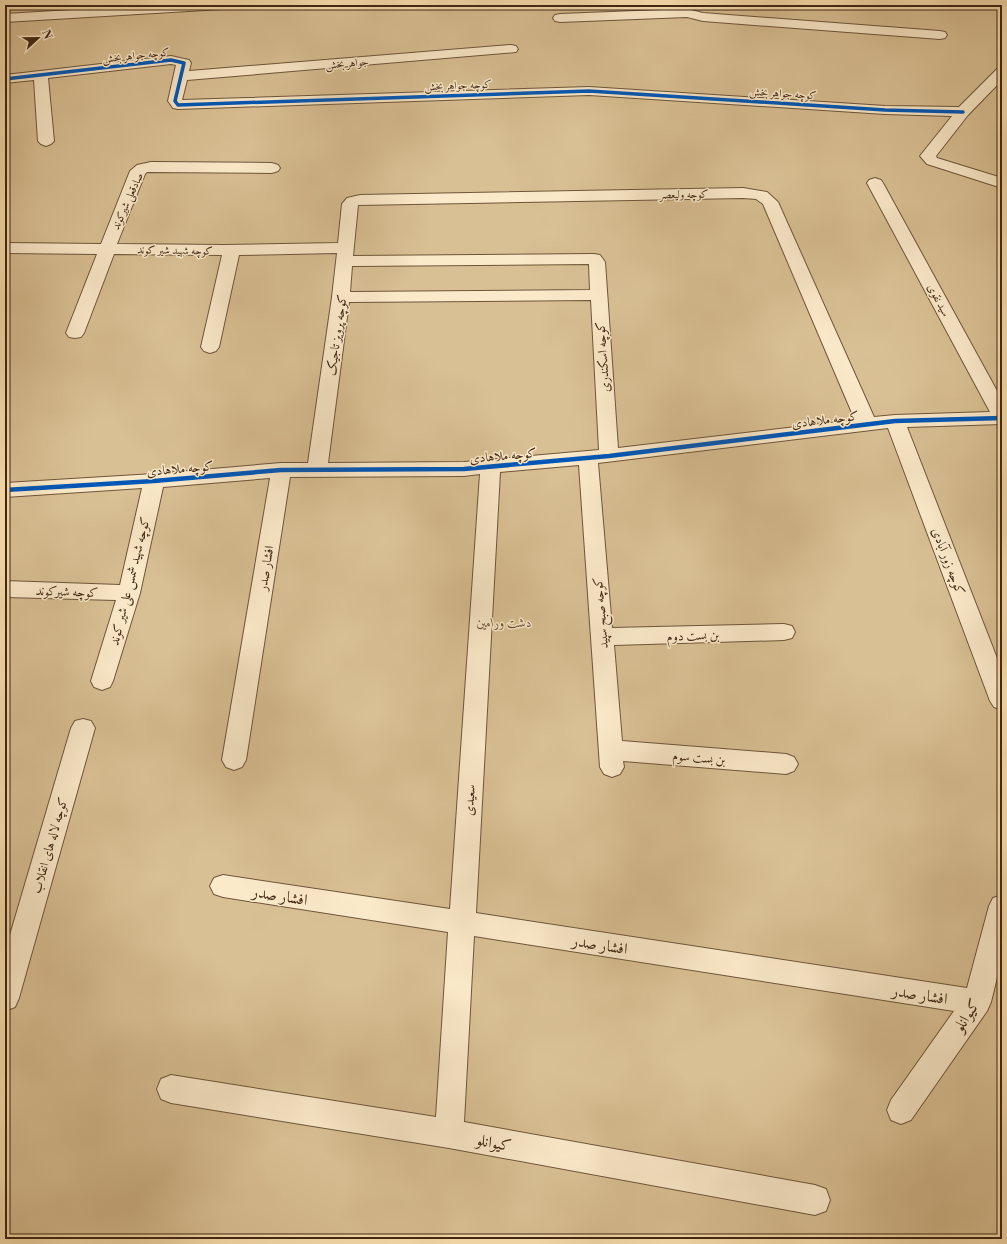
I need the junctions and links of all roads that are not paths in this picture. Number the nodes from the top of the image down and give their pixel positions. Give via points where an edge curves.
1 (218, 5) edge
2 (222, 5) edge
3 (689, 9) edge
4 (5, 18) edge
5 (560, 18) dead end
6 (940, 35) dead end
7 (511, 50) dead end
8 (1002, 72) edge
9 (41, 75) junction
10 (182, 76) junction
11 (5, 78) edge
12 (963, 112) junction
13 (46, 141) dead end
14 (272, 168) dead end
15 (875, 183) dead end
16 (1002, 183) edge
17 (353, 201) joint
18 (5, 248) edge
19 (107, 249) junction
20 (232, 250) junction
21 (345, 255) junction
22 (594, 258) joint
23 (598, 295) junction
24 (341, 297) junction
25 (75, 333) dead end
26 (210, 347) dead end
27 (1002, 418) edge
28 (896, 421) junction
29 (867, 424) junction
30 (598, 457) junction
31 (490, 467) junction
32 (281, 470) junction
33 (317, 470) junction
34 (154, 481) junction
35 (5, 490) edge
36 (5, 589) edge
37 (128, 593) junction
38 (784, 632) dead end
39 (602, 637) junction
40 (102, 681) dead end
41 (1002, 701) edge
42 (83, 728) dead end
43 (612, 759) joint
44 (234, 760) dead end
45 (786, 764) dead end
46 (223, 886) dead end
47 (1002, 906) edge
48 (462, 923) junction
49 (10, 963) edge
50 (5, 998) edge
51 (977, 1002) junction
52 (171, 1089) dead end
53 (901, 1110) dead end
54 (449, 1134) junction
55 (815, 1200) dead end

1 - 2 street
1 - 4 street
3 - 5 street
3 - 6 street via 703,17
7 - 10 street, جواهر بخش
8 - 12 street
9 - 10 street, کوچه جواهر بخش via 171,60 184,63
9 - 11 street, کوچه جواهر بخش
9 - 13 street
10 - 12 street, کوچه جواهر بخش via 175,101 178,105 589,91 885,110
12 - 16 street via 928,156 929,159
14 - 19 street, صادقعلی شیرکوند via 143,168 138,171
15 - 27 street, سید نقوی
17 - 21 street, کوچه پرویز تاجیک via 350,204
17 - 29 street, کوچه ولیعصر via 761,195 770,202
18 - 19 street, کوچه شهید شیر کوند
19 - 20 street, کوچه شهید شیر کوند
19 - 25 street, صادقعلی شیرکوند
20 - 21 street, کوچه شهید شیر کوند
20 - 26 street
21 - 22 street, کوچه شهید شیر کوند
21 - 24 street, کوچه پرویز تاجیک
22 - 23 street, کوچه اسکندری via 597,262
23 - 24 street
23 - 30 street, کوچه اسکندری
24 - 33 street, کوچه پرویز تاجیک
27 - 28 street, کوچه ملاهادی
28 - 29 street, کوچه ملاهادی
28 - 41 street, کوچه زور آبادی
29 - 30 street, کوچه ملاهادی
30 - 31 street, کوچه ملاهادی
30 - 39 street, کوچه صبح سپید
31 - 33 street, کوچه ملاهادی
31 - 48 street, سعیدی
32 - 33 street, کوچه ملاهادی
32 - 34 street, کوچه ملاهادی
32 - 44 street, افشار صدر
34 - 35 street, کوچه ملاهادی
34 - 37 street, کوچه شهید شمس علی شیر کوند
36 - 37 street, کوچه شیرکوند
37 - 40 street, کوچه شهید شمس علی شیر کوند
38 - 39 street, بن بست دوم
39 - 43 street, کوچه صبح سپید
42 - 49 street, کوچه لاله های انقلاب
43 - 45 street, بن بست سوم
46 - 48 street, افشار صدر
47 - 51 street, کیوانلو
48 - 51 street, افشار صدر
48 - 54 street, سعیدی
49 - 50 street, کوچه لاله های انقلاب
51 - 53 street, کیوانلو
52 - 54 street, کیوانلو
54 - 55 street, کیوانلو

